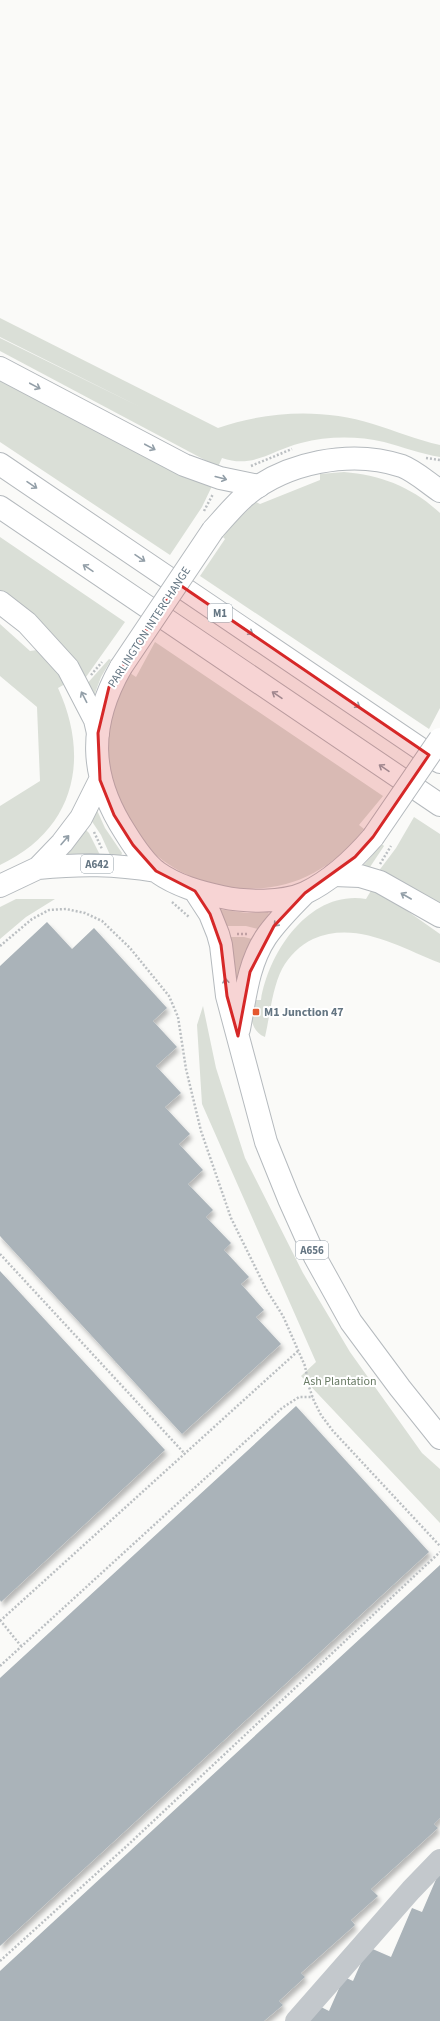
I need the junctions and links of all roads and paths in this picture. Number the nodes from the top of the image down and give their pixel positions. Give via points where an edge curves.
1 (0, 368) edge
2 (0, 464) edge
3 (403, 467) junction
4 (440, 472) edge
5 (260, 486) junction
6 (440, 491) edge
7 (0, 507) edge
8 (0, 602) edge
9 (113, 662) junction
10 (77, 684) junction
11 (98, 734) junction
12 (440, 739) edge
13 (440, 762) edge
14 (100, 780) junction
15 (440, 805) edge
16 (81, 818) junction
17 (382, 842) junction
18 (105, 864) junction
19 (38, 868) junction
20 (156, 871) junction
21 (334, 875) junction
22 (371, 878) junction
23 (0, 886) edge
24 (195, 891) junction
25 (305, 893) junction
26 (170, 900) dead end
27 (440, 916) edge
28 (192, 922) dead end
29 (218, 934) junction
30 (265, 938) junction
31 (0, 946) edge
32 (238, 1036) junction
33 (0, 1254) edge
34 (298, 1351) junction
35 (313, 1397) junction
36 (440, 1438) edge
37 (185, 1454) junction
38 (440, 1546) edge
39 (440, 1552) edge
40 (0, 1620) edge
41 (21, 1646) junction
42 (0, 1666) edge
43 (440, 1860) edge
44 (0, 1961) edge
45 (296, 2021) edge

1 -> 5 main road via 184,464 220,478
2 -> 13 main road, M1
3 - 4 main road
3 - 5 main road, PARLINGTON INTERCHANGE via 367,459 321,461 282,473
3 - 6 main road, PARLINGTON INTERCHANGE
5 - 9 main road, PARLINGTON INTERCHANGE, bridge via 244,497 213,530
15 -> 7 main road
8 - 10 main road via 27,623 51,647
9 - 10 path
9 - 11 main road, PARLINGTON INTERCHANGE via 110,687 102,709
11 -> 10 main road via 95,720
11 - 14 main road, PARLINGTON INTERCHANGE
12 - 17 main road, PARLINGTON INTERCHANGE, bridge
14 - 16 main road, A642
14 - 20 main road, PARLINGTON INTERCHANGE via 114,815 133,845
16 - 18 path via 96,834 104,852
19 -> 16 main road, A642 via 66,839
17 - 21 main road, PARLINGTON INTERCHANGE via 355,857
17 - 22 path
18 - 19 main road, A642
18 - 20 main road, A642
19 - 23 main road, A642
20 - 24 main road, PARLINGTON INTERCHANGE
21 - 22 main road
21 - 25 main road, PARLINGTON INTERCHANGE
27 -> 22 main road
24 - 25 main road, PARLINGTON INTERCHANGE via 240,901 278,899
24 - 29 main road, A656 via 210,914
25 -> 30 main road, A656
26 - 28 path
29 - 30 path via 244,933
32 -> 29 main road, A656 via 227,996
30 - 32 main road, A656 via 250,972
31 - 34 path via 32,919 49,910 66,909 85,913 102,921 130,948 169,996 178,1017 193,1102 212,1166 231,1218 266,1289 283,1316
32 - 36 main road, A656 via 266,1142 315,1257 351,1322
33 - 37 path
34 - 35 path via 305,1366
34 - 37 path
35 - 38 path via 332,1431
35 - 41 path via 299,1397 282,1408
37 - 40 path
39 - 44 path via 136,1838
40 - 41 path
41 - 42 path
43 - 45 lane

